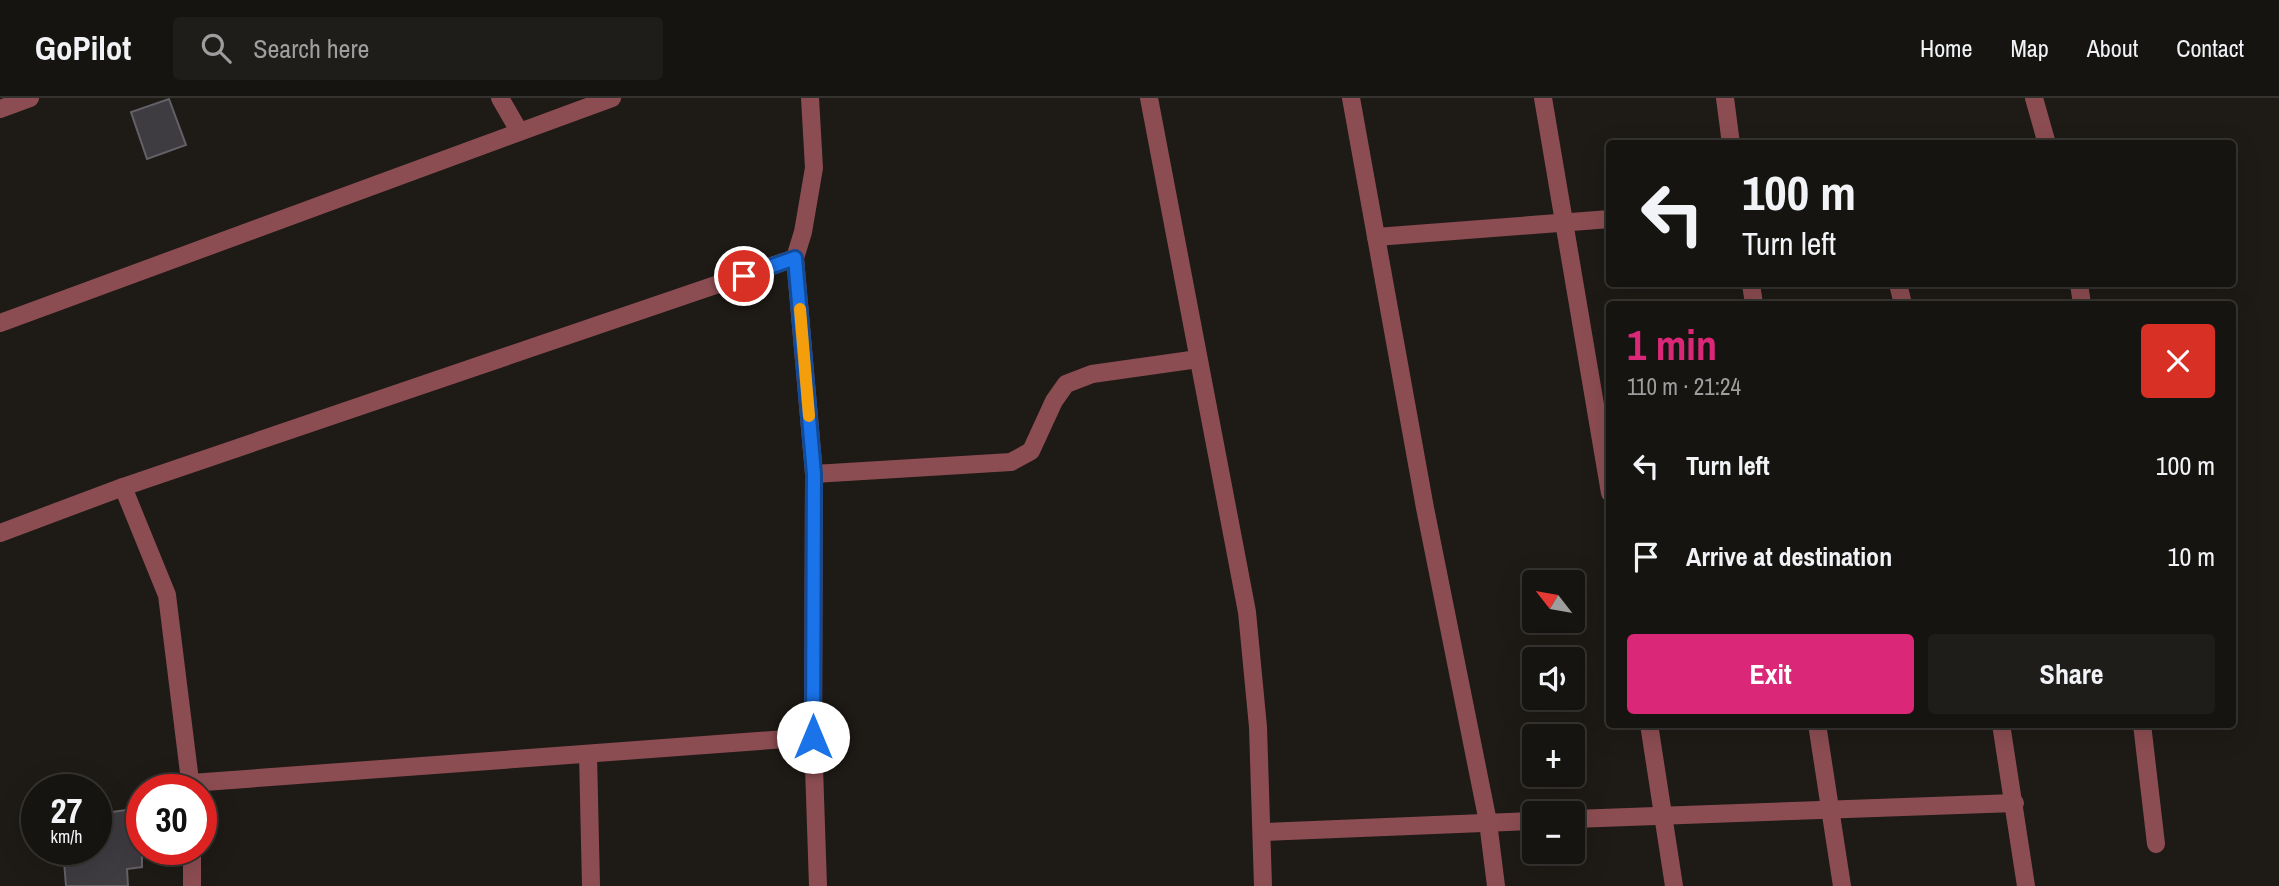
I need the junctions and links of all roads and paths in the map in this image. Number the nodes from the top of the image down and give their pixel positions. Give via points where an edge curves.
1 (30, 98) edge
2 (499, 98) edge
3 (611, 98) edge
4 (810, 98) edge
5 (1149, 98) edge
6 (1351, 98) edge
7 (1543, 98) edge
8 (1725, 98) edge
9 (2034, 98) edge
10 (0, 109) edge
11 (519, 131) junction
12 (1730, 140) edge
13 (2046, 140) edge
14 (1606, 219) edge
15 (1564, 222) junction
16 (1376, 237) junction
17 (795, 258) junction
18 (0, 323) edge
19 (1198, 359) junction
20 (1606, 469) edge
21 (814, 474) junction
22 (123, 487) junction
23 (0, 533) edge
24 (1650, 728) edge
25 (1817, 728) edge
26 (2002, 728) edge
27 (2142, 728) edge
28 (813, 737) junction
29 (588, 754) junction
30 (189, 774) edge
31 (217, 784) edge
32 (2015, 803) junction
33 (1829, 810) junction
34 (1664, 816) junction
35 (1585, 819) edge
36 (1522, 821) edge
37 (1488, 822) junction
38 (1263, 832) junction
39 (2156, 844) dead end
40 (192, 865) edge
41 (192, 886) edge
42 (591, 886) edge
43 (818, 886) edge
44 (1263, 886) edge
45 (1496, 886) edge
46 (1674, 886) edge
47 (1842, 886) edge
48 (2026, 886) edge

1 - 10 street
2 - 11 street
3 - 11 street
4 - 17 street via 814,168
5 - 19 street
6 - 16 street
7 - 15 street
8 - 12 street
9 - 13 street
11 - 18 street
14 - 15 street
15 - 16 street
15 - 20 street
16 - 37 street
17 - 21 street
17 - 22 street
19 - 21 street via 1092,374 1066,384 1031,451 1011,462
19 - 38 street via 1247,612
21 - 28 street
22 - 23 street
22 - 30 street via 167,596
24 - 34 street
25 - 33 street
26 - 32 street
27 - 39 street
28 - 29 street
28 - 43 street
29 - 31 street
29 - 42 street
32 - 33 street
32 - 48 street
33 - 34 street
33 - 47 street
34 - 35 street
34 - 46 street
36 - 37 street
37 - 38 street
37 - 45 street
38 - 44 street
40 - 41 street

